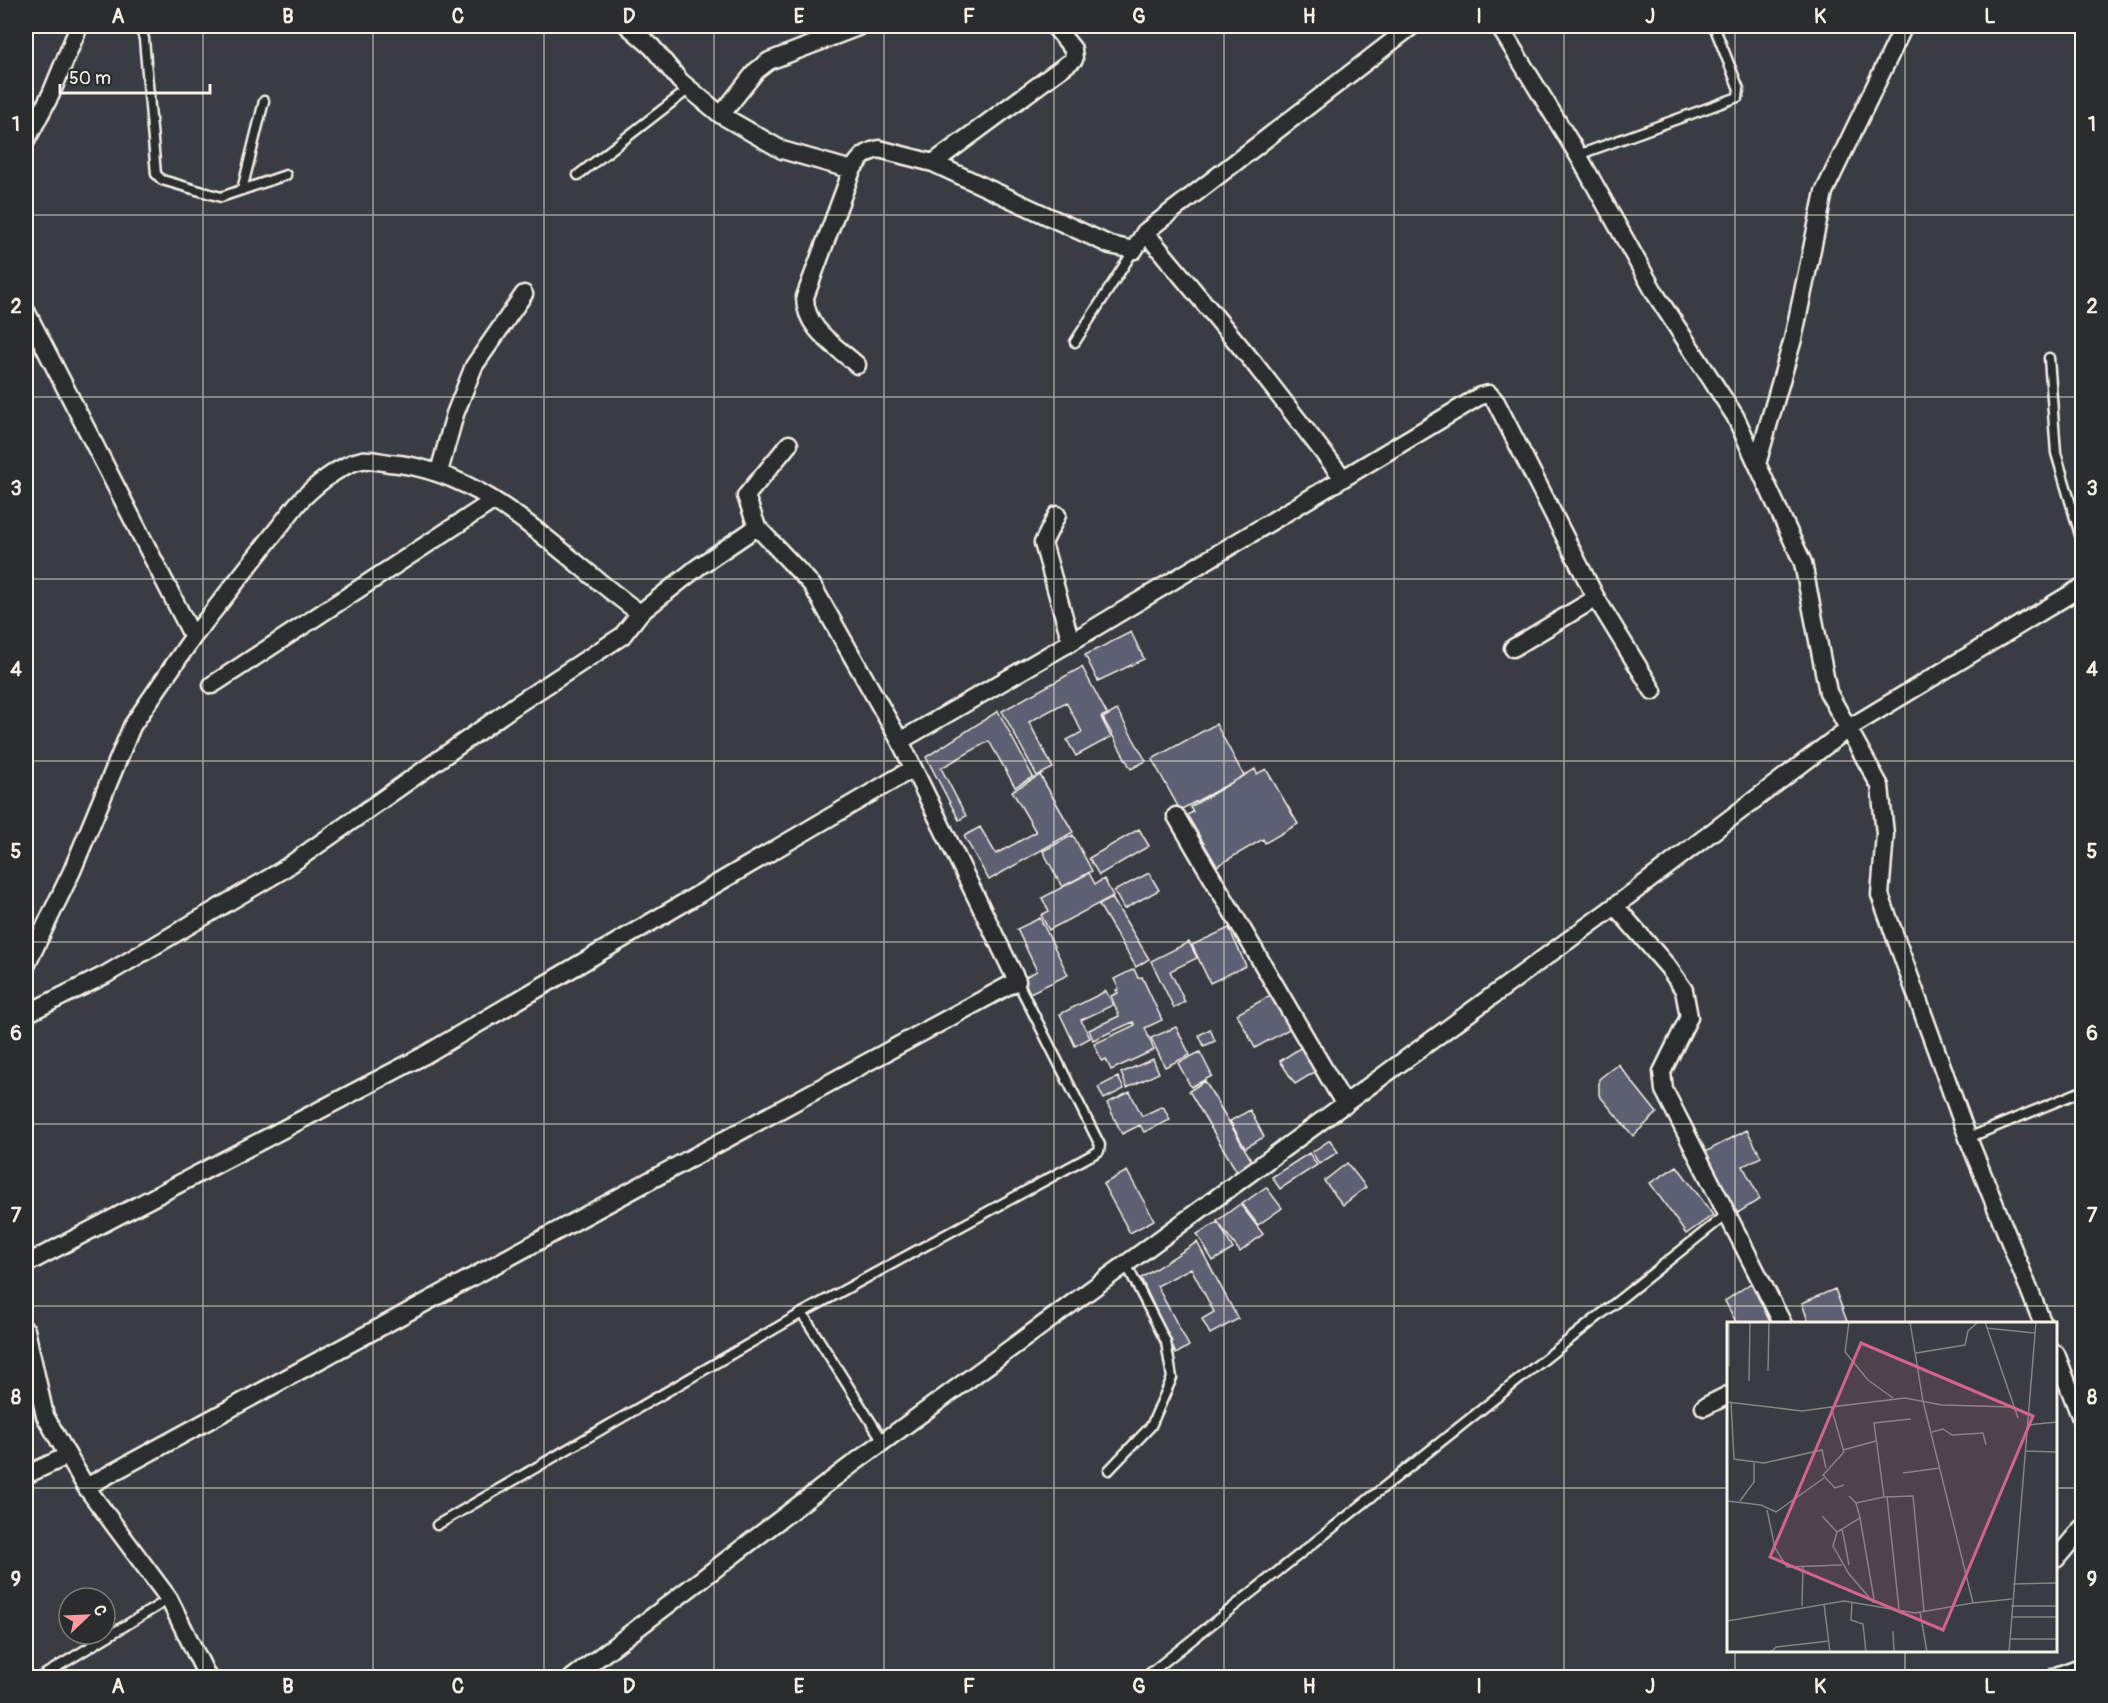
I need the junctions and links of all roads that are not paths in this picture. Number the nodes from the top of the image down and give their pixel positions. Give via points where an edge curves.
1 (80, 26) edge
2 (140, 26) edge
3 (627, 26) edge
4 (1054, 26) edge
5 (1412, 26) edge
6 (1499, 26) edge
7 (1714, 26) edge
8 (1904, 26) edge
9 (858, 27) edge
10 (689, 89) junction
11 (264, 101) dead end
12 (721, 115) junction
13 (26, 141) edge
14 (1578, 155) junction
15 (933, 163) junction
16 (852, 170) junction
17 (286, 175) dead end
18 (578, 175) dead end
19 (242, 190) junction
20 (1146, 232) junction
21 (1134, 250) junction
22 (524, 294) dead end
23 (26, 312) edge
24 (1075, 342) dead end
25 (2049, 358) dead end
26 (857, 364) dead end
27 (789, 444) dead end
28 (1757, 464) junction
29 (439, 472) junction
30 (1343, 478) junction
31 (493, 501) junction
32 (1057, 515) dead end
33 (757, 527) junction
34 (2082, 542) edge
35 (2082, 587) edge
36 (1596, 598) junction
37 (640, 614) junction
38 (193, 637) junction
39 (1071, 642) junction
40 (1512, 648) dead end
41 (212, 685) dead end
42 (1653, 691) dead end
43 (1849, 728) junction
44 (900, 741) junction
45 (912, 769) junction
46 (1176, 816) dead end
47 (1615, 906) junction
48 (26, 966) edge
49 (1017, 981) junction
50 (26, 1014) edge
51 (2082, 1091) edge
52 (1345, 1105) junction
53 (1968, 1138) junction
54 (1727, 1214) junction
55 (26, 1264) edge
56 (1126, 1264) junction
57 (802, 1313) junction
58 (1782, 1322) edge
59 (2043, 1322) edge
60 (26, 1330) edge
61 (2057, 1359) edge
62 (1727, 1396) edge
63 (1704, 1407) dead end
64 (2082, 1421) edge
65 (883, 1441) junction
66 (67, 1456) junction
67 (1109, 1470) dead end
68 (26, 1475) edge
69 (86, 1487) junction
70 (437, 1525) dead end
71 (2082, 1528) edge
72 (2057, 1557) edge
73 (169, 1599) junction
74 (2082, 1669) edge
75 (39, 1677) edge
76 (208, 1677) edge
77 (572, 1677) edge
78 (1144, 1677) edge
79 (2058, 1677) edge

1 - 13 street
2 - 19 lane via 156,174 162,180 221,197
3 - 10 street
4 - 15 street via 1072,49 1074,58
5 - 20 street
6 - 14 street
7 - 14 lane via 1739,89 1738,97
8 - 28 street via 1824,192 1793,339
9 - 12 street via 769,61 756,71
10 - 12 street
10 - 18 lane
11 - 19 lane
12 - 16 street via 782,150
14 - 28 street via 1656,295 1735,416
15 - 16 street via 879,149 860,158
15 - 21 street via 1110,245
16 - 26 street via 806,297 805,311 812,325
17 - 19 lane
20 - 21 street
20 - 30 street
21 - 24 lane
22 - 29 street via 474,366
23 - 38 street
25 - 34 lane via 2056,453
27 - 33 street via 746,496
28 - 43 street via 1803,563 1828,692
29 - 31 street
29 - 38 street via 361,460 314,487
30 - 36 street via 1480,396 1490,394
30 - 39 street
31 - 37 street
31 - 41 street
32 - 39 street via 1043,543
33 - 37 street via 698,567
33 - 44 street via 812,585
35 - 43 street
36 - 40 street
36 - 42 street
37 - 50 street via 622,636 516,705 281,871 105,975
38 - 48 street via 132,726 72,871
39 - 44 street
43 - 47 street
43 - 53 street via 1880,786 1885,834 1880,896
44 - 45 street
45 - 49 street
45 - 55 street via 423,1056
46 - 52 street
47 - 52 street
47 - 54 street via 1684,990 1689,1017 1662,1072 1664,1090
49 - 57 lane via 1101,1145 1099,1151
49 - 69 street
51 - 53 lane
52 - 56 street
53 - 59 street
54 - 58 street
54 - 78 lane
56 - 65 street
56 - 67 lane via 1166,1342 1173,1377 1151,1426
57 - 65 lane
57 - 70 lane
60 - 66 street via 45,1416
61 - 64 street
62 - 63 street
65 - 77 street
66 - 68 street
66 - 69 street
69 - 73 street
71 - 72 street
73 - 75 lane
73 - 76 street
74 - 79 street

